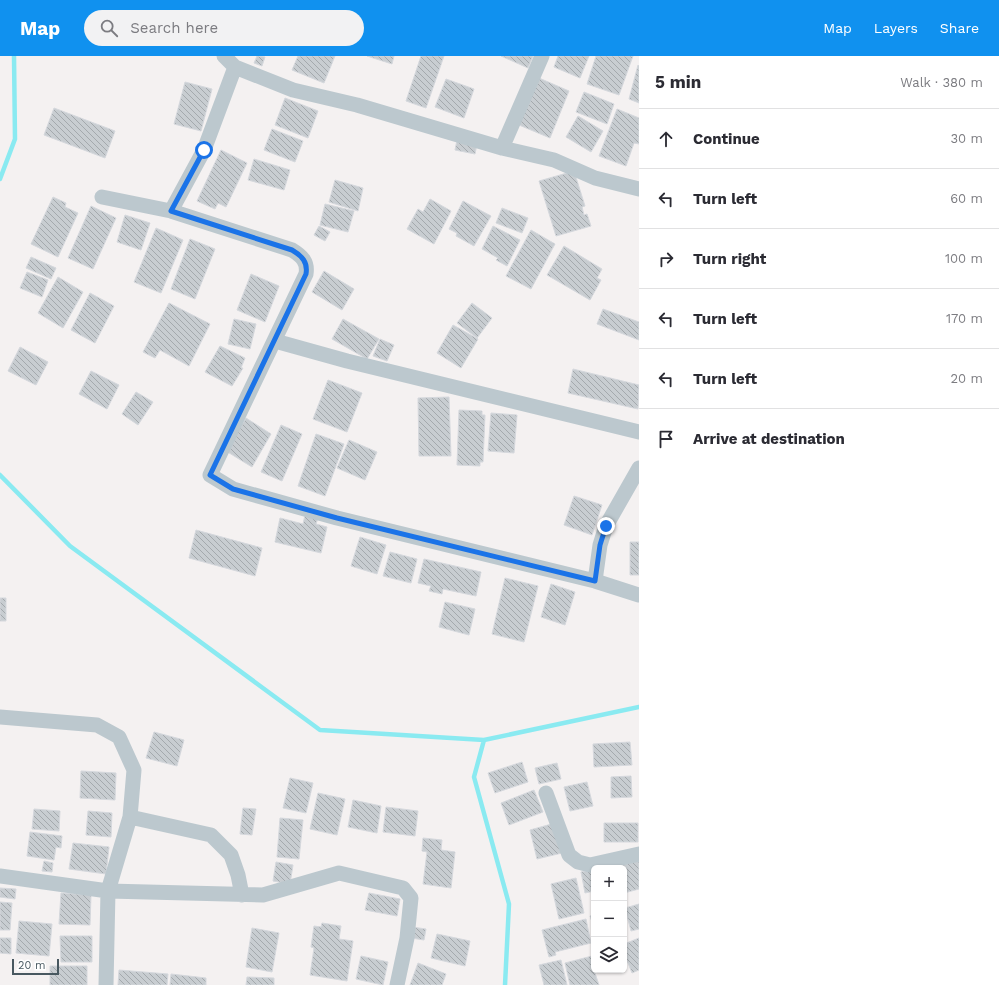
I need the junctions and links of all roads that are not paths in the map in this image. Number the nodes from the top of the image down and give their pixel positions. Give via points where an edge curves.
1 (224, 56) edge
2 (542, 56) edge
3 (235, 67) junction
4 (502, 148) junction
5 (639, 189) edge
6 (102, 197) dead end
7 (171, 211) junction
8 (275, 341) junction
9 (639, 432) edge
10 (639, 468) edge
11 (595, 581) junction
12 (639, 594) edge
13 (0, 717) edge
14 (546, 793) dead end
15 (130, 817) junction
16 (639, 854) edge
17 (0, 876) edge
18 (108, 891) junction
19 (242, 895) junction
20 (106, 985) edge
21 (397, 985) edge

1 - 3 street
2 - 4 street
3 - 4 street via 293,90 357,105
3 - 7 street via 204,150
4 - 5 street via 554,160 595,178
6 - 7 street
7 - 8 street via 300,254 305,261 306,274
8 - 9 street
8 - 11 street via 210,475 233,489 337,518
10 - 11 street via 606,526 600,545
11 - 12 street
13 - 15 street via 97,725 119,737 134,770
14 - 16 street via 569,855 578,862 590,865
15 - 18 street
15 - 19 street via 212,835 231,855
17 - 18 street
18 - 19 street
18 - 20 street
19 - 21 street via 263,895 338,873 403,888 411,898 407,938

